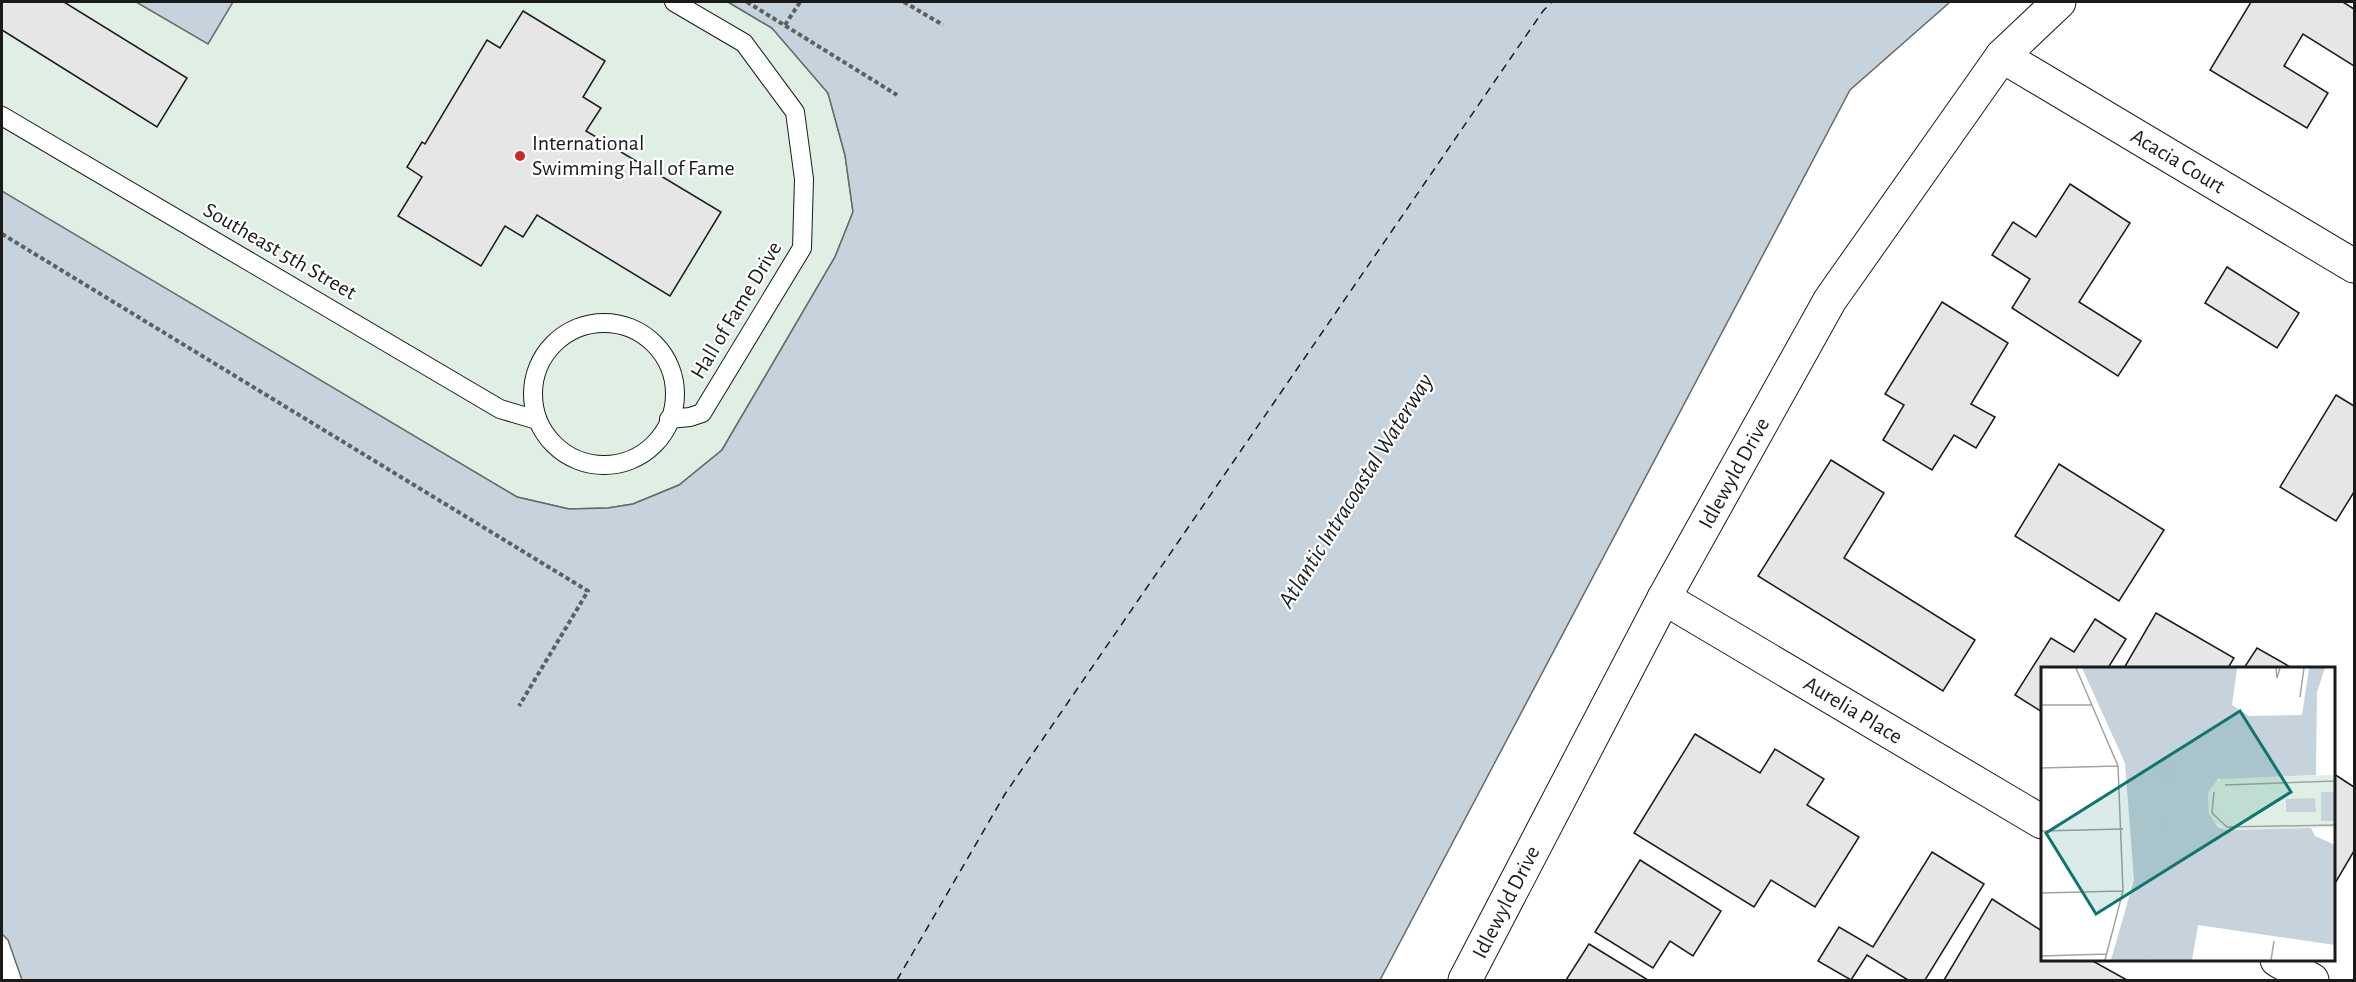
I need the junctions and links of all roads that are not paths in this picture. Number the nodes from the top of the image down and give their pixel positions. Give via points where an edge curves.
1 (674, 2) edge
2 (2059, 2) edge
3 (2002, 56) junction
4 (2, 116) edge
5 (2355, 266) edge
6 (669, 419) junction
7 (537, 420) junction
8 (1664, 598) junction
9 (2041, 821) edge
10 (2279, 961) edge
11 (1465, 981) edge
12 (2312, 981) edge

1 - 6 lane, Hall of Fame Drive via 744,43 795,112 804,179 802,249 702,413
2 - 3 street, Idlewyld Drive
3 - 5 street, Acacia Court
3 - 8 street, Idlewyld Drive via 1830,300
4 - 7 lane, Southeast 5th Street via 500,409
6 - 7 lane via 652,447 633,459 612,465 589,464 568,456 550,441
6 - 7 lane via 674,408 674,385 668,364 655,344 635,330 612,323 588,324 565,334 547,350 536,372 532,396
8 - 9 street, Aurelia Place
8 - 11 street, Idlewyld Drive
10 - 12 street

